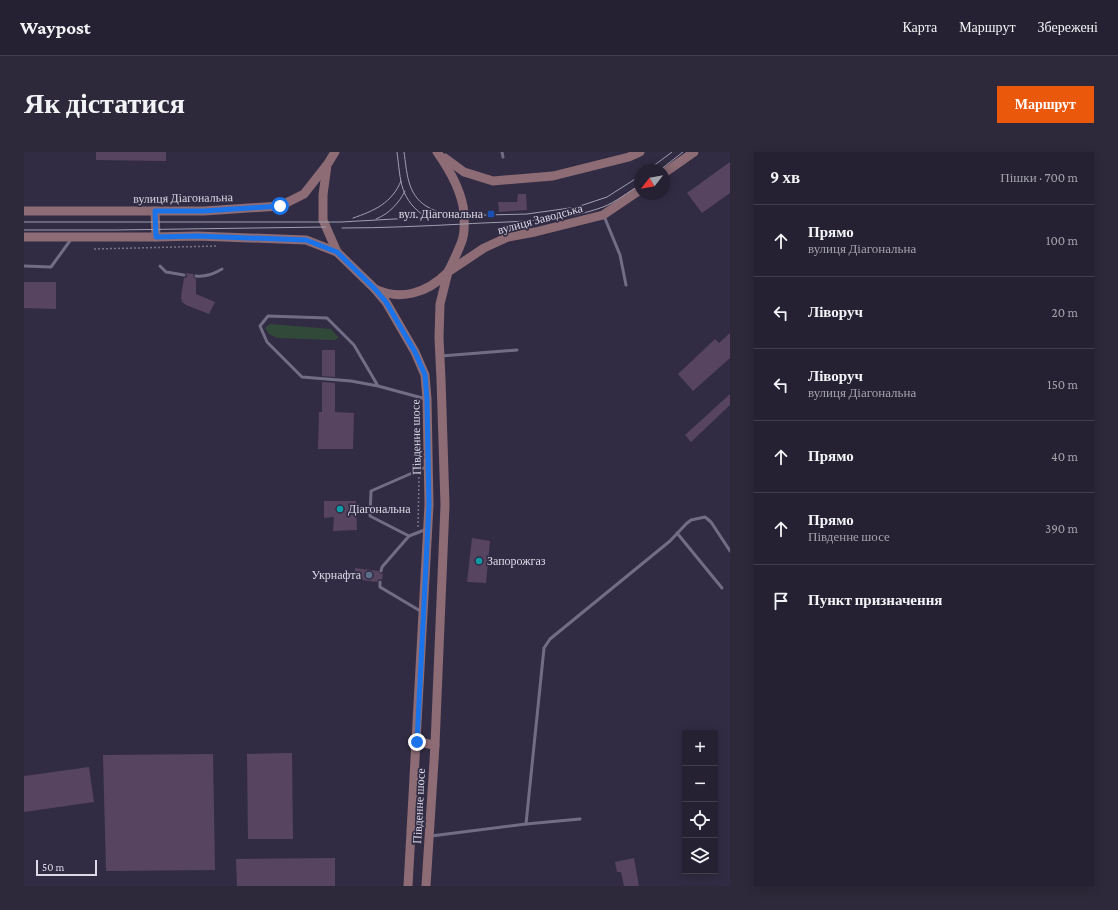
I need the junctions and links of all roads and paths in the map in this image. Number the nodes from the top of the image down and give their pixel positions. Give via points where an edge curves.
1 (335, 152) edge
2 (437, 152) edge
3 (502, 152) edge
4 (640, 152) edge
5 (694, 152) edge
6 (503, 157) dead end
7 (327, 165) junction
8 (670, 169) edge
9 (634, 194) edge
10 (24, 211) edge
11 (155, 211) junction
12 (603, 215) junction
13 (24, 237) edge
14 (73, 237) junction
15 (156, 237) junction
16 (218, 246) dead end
17 (94, 248) dead end
18 (337, 252) junction
19 (24, 266) edge
20 (160, 266) dead end
21 (222, 269) dead end
22 (448, 272) junction
23 (184, 276) dead end
24 (196, 276) dead end
25 (626, 285) dead end
26 (375, 289) junction
27 (517, 350) dead end
28 (440, 356) junction
29 (378, 386) junction
30 (416, 396) junction
31 (427, 399) junction
32 (428, 466) junction
33 (419, 470) junction
34 (428, 528) junction
35 (418, 532) junction
36 (677, 533) junction
37 (409, 536) junction
38 (730, 551) edge
39 (381, 571) dead end
40 (380, 582) dead end
41 (722, 588) dead end
42 (424, 613) junction
43 (417, 742) junction
44 (435, 745) junction
45 (580, 820) dead end
46 (526, 824) junction
47 (429, 837) junction
48 (408, 886) edge
49 (426, 886) edge

1 - 7 main road, вулиця Діагональна
2 - 4 main road via 464,172 493,180 553,176
2 - 22 main road, Південне шосе via 449,169 464,212 463,237
3 - 6 lane
5 - 8 main road
7 - 11 main road, вулиця Діагональна via 304,194 280,206
7 - 18 main road via 323,220
9 - 12 main road, вулиця Заводська
10 - 11 main road, вулиця Діагональна
11 - 15 main road
12 - 22 main road, вулиця Заводська via 508,237 484,248
12 - 25 lane via 620,255
13 - 14 main road
14 - 15 main road
14 - 19 lane via 51,267
15 - 18 main road via 306,240
16 - 17 path
18 - 26 main road, Південне шосе
20 - 23 lane via 166,272
21 - 24 lane via 212,275
22 - 26 main road, вулиця Заводська via 421,292 399,295
22 - 28 main road, Південне шосе via 440,304
26 - 31 main road, Південне шосе via 386,302 415,352 425,375
27 - 28 lane
28 - 44 main road, Південне шосе via 445,505
29 - 29 lane via 354,345 327,318 268,316 260,326 267,342 302,377
29 - 30 lane
30 - 31 lane
30 - 33 path
31 - 32 main road, Південне шосе
32 - 33 lane
32 - 34 main road, Південне шосе
33 - 35 path
33 - 37 lane via 371,491 370,516
34 - 35 lane
34 - 42 main road, Південне шосе
35 - 37 lane
36 - 38 lane via 692,520 705,517
36 - 41 lane
36 - 46 lane via 546,643
37 - 39 lane
40 - 42 lane via 380,587
42 - 43 main road, Південне шосе
43 - 44 main road
43 - 48 main road, Південне шосе
44 - 47 main road, Південне шосе
45 - 46 lane
46 - 47 lane
47 - 49 main road, Південне шосе

